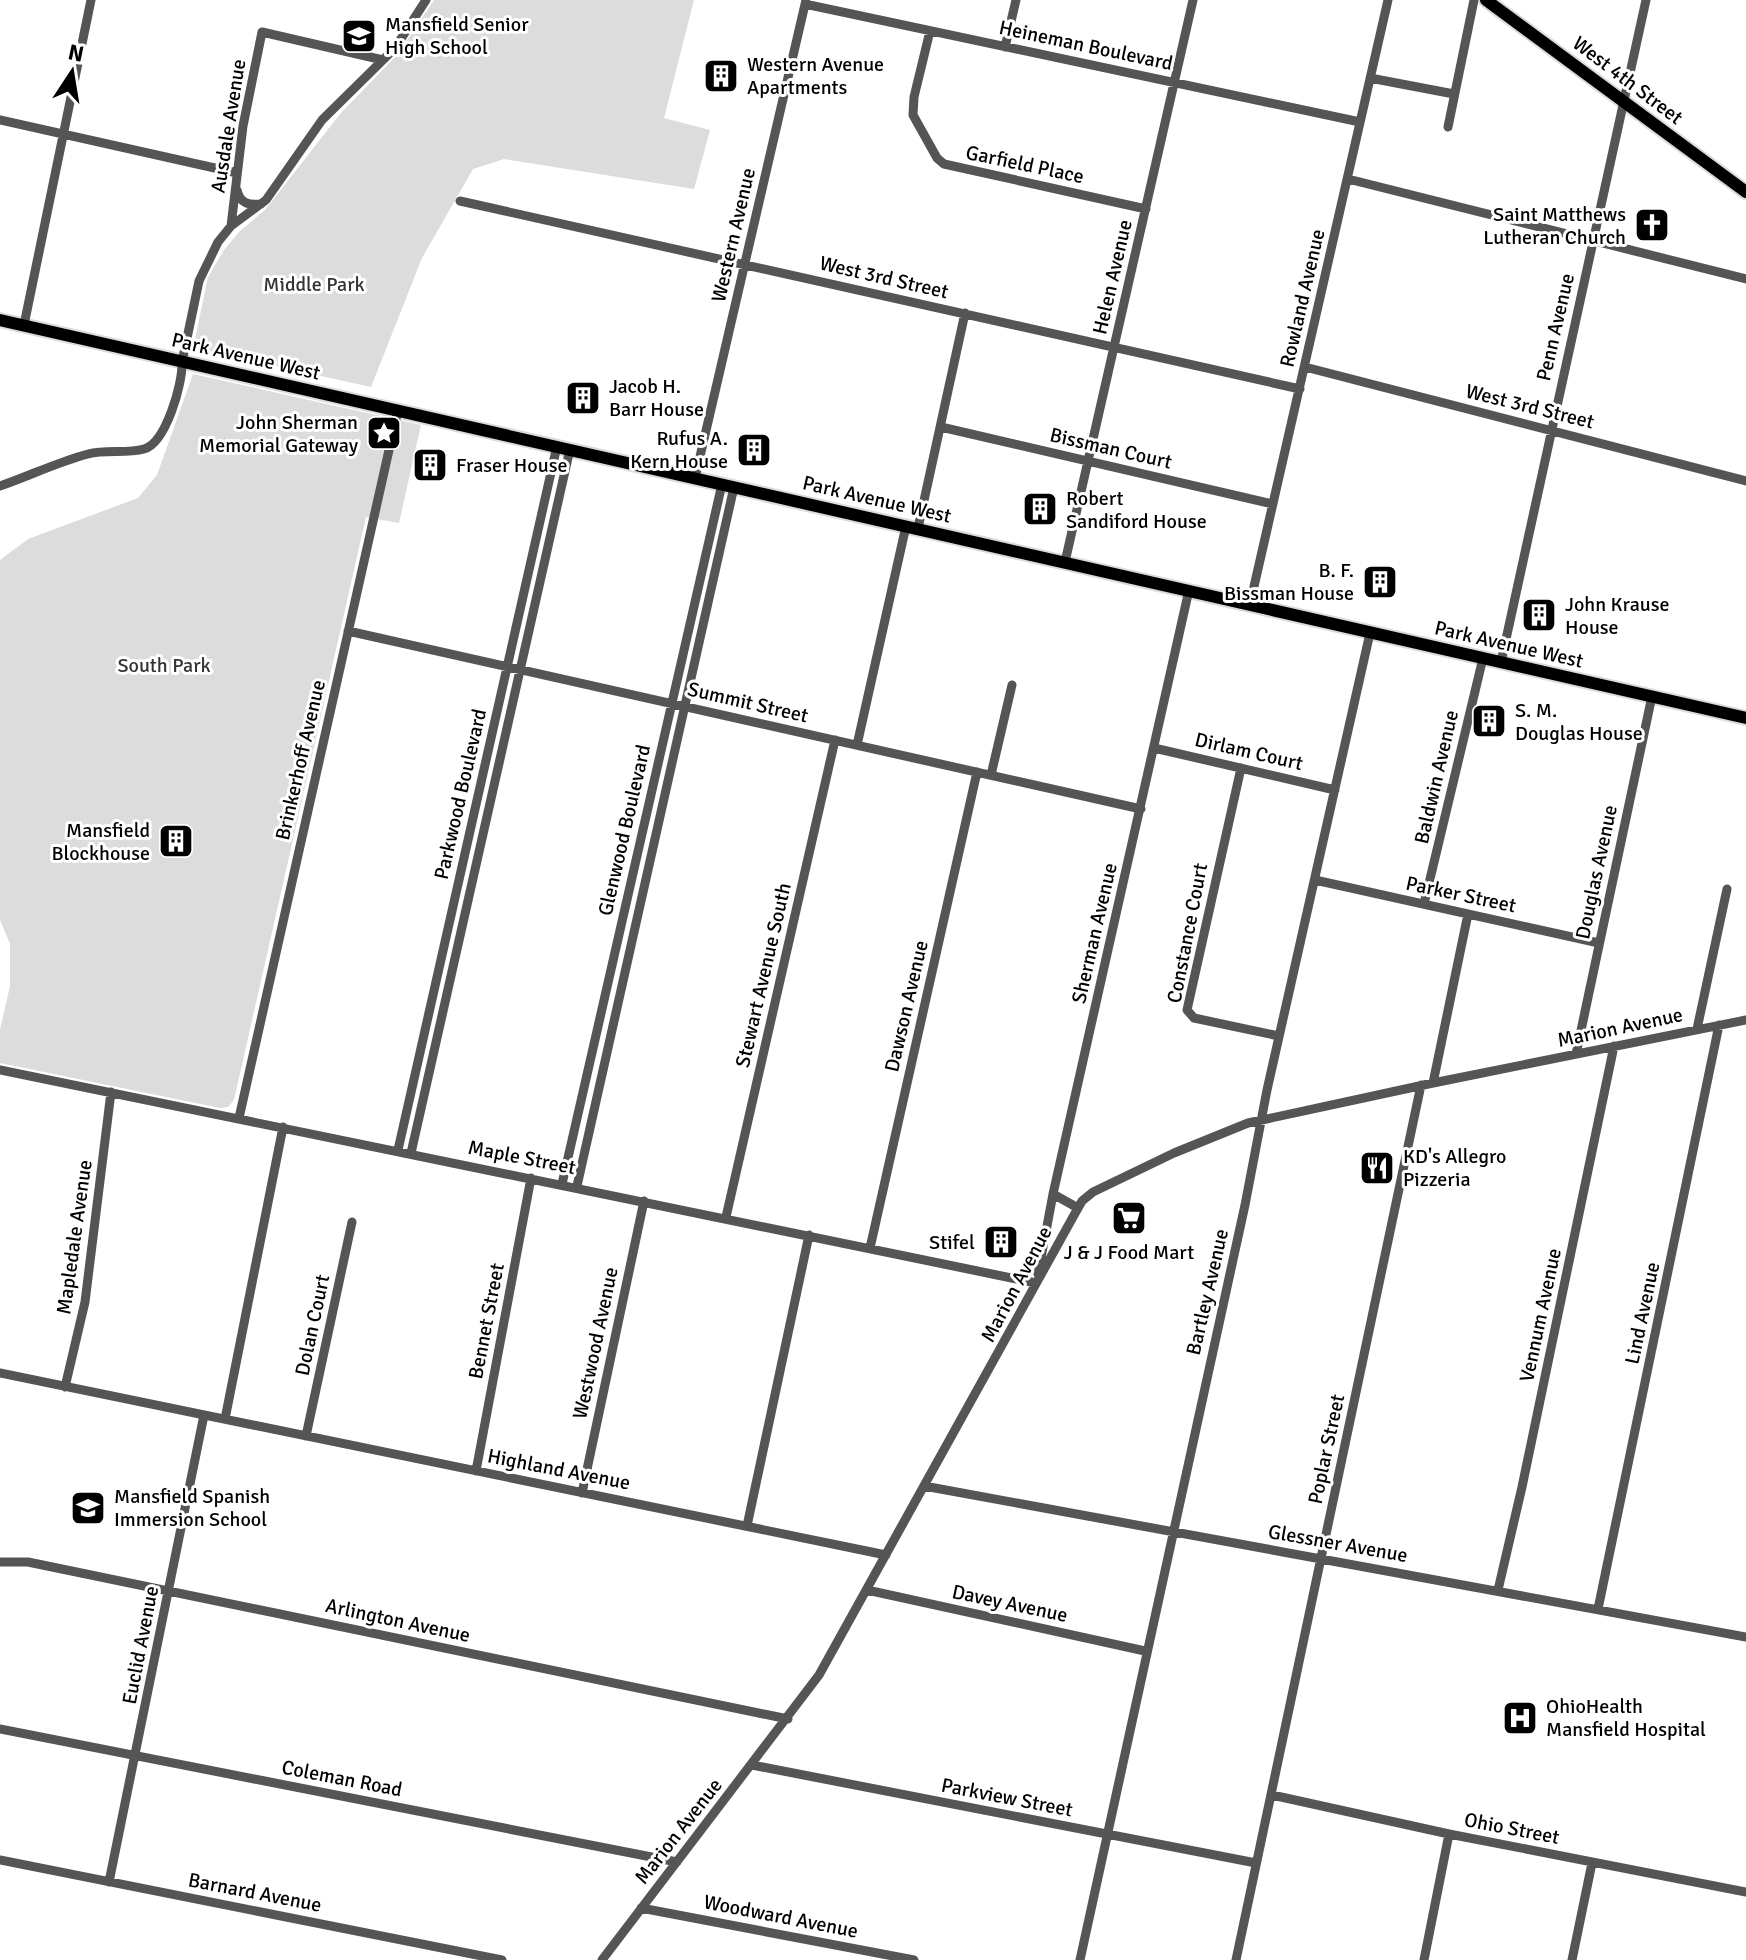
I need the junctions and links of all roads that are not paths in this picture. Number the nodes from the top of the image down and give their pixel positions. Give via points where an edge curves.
1 (91, 0) edge
2 (426, 0) edge
3 (1016, 0) edge
4 (1193, 0) edge
5 (1388, 0) edge
6 (1474, 0) edge
7 (1486, 0) edge
8 (1646, 0) edge
9 (805, 2) edge
10 (930, 31) junction
11 (1005, 47) junction
12 (383, 60) junction
13 (1370, 78) junction
14 (1175, 83) junction
15 (1454, 94) junction
16 (1624, 102) junction
17 (0, 120) edge
18 (1360, 122) junction
19 (1448, 127) dead end
20 (63, 134) junction
21 (236, 178) junction
22 (1348, 179) junction
23 (1746, 192) edge
24 (460, 201) dead end
25 (261, 204) junction
26 (1146, 209) junction
27 (231, 226) junction
28 (1594, 240) junction
29 (745, 264) junction
30 (1746, 279) edge
31 (965, 313) junction
32 (0, 320) edge
33 (24, 325) junction
34 (1114, 347) junction
35 (182, 362) junction
36 (1305, 367) junction
37 (1300, 389) junction
38 (398, 410) junction
39 (941, 427) junction
40 (1551, 430) junction
41 (564, 448) junction
42 (1089, 461) junction
43 (695, 478) junction
44 (1746, 481) edge
45 (0, 486) edge
46 (728, 486) junction
47 (1273, 504) junction
48 (912, 527) junction
49 (1065, 562) junction
50 (1189, 590) junction
51 (1250, 604) junction
52 (348, 631) junction
53 (1370, 633) junction
54 (1483, 658) junction
55 (1501, 662) junction
56 (507, 667) junction
57 (520, 669) junction
58 (1012, 685) dead end
59 (1652, 696) junction
60 (672, 704) junction
61 (686, 707) junction
62 (1746, 718) edge
63 (835, 740) junction
64 (857, 745) junction
65 (1154, 748) junction
66 (1241, 768) junction
67 (977, 772) junction
68 (991, 775) junction
69 (1335, 790) junction
70 (1141, 809) junction
71 (1315, 880) junction
72 (1727, 889) dead end
73 (1424, 904) junction
74 (1468, 914) junction
75 (1599, 943) junction
76 (1746, 1020) edge
77 (1719, 1025) junction
78 (1697, 1029) junction
79 (1279, 1036) junction
80 (1614, 1046) junction
81 (1576, 1054) junction
82 (0, 1070) edge
83 (1433, 1083) junction
84 (1421, 1085) junction
85 (111, 1092) junction
86 (239, 1118) junction
87 (1263, 1119) junction
88 (283, 1127) junction
89 (398, 1150) junction
90 (411, 1153) junction
91 (531, 1178) junction
92 (562, 1184) junction
93 (577, 1186) junction
94 (1053, 1194) junction
95 (644, 1201) junction
96 (1078, 1208) junction
97 (726, 1217) junction
98 (352, 1222) dead end
99 (809, 1235) junction
100 (870, 1248) junction
101 (1036, 1283) junction
102 (0, 1373) edge
103 (65, 1387) junction
104 (204, 1415) junction
105 (225, 1419) junction
106 (306, 1436) junction
107 (476, 1471) junction
108 (924, 1486) junction
109 (582, 1493) junction
110 (747, 1526) junction
111 (1172, 1532) junction
112 (886, 1555) junction
113 (1322, 1559) junction
114 (0, 1562) edge
115 (867, 1590) junction
116 (1498, 1590) junction
117 (169, 1591) junction
118 (1598, 1609) junction
119 (1746, 1637) edge
120 (1145, 1651) junction
121 (788, 1719) junction
122 (0, 1729) edge
123 (137, 1756) junction
124 (752, 1765) junction
125 (1272, 1795) junction
126 (1106, 1834) junction
127 (1449, 1834) junction
128 (0, 1860) edge
129 (677, 1862) junction
130 (1256, 1863) junction
131 (1592, 1863) junction
132 (109, 1882) junction
133 (1746, 1892) edge
134 (641, 1908) junction
135 (502, 1960) edge
136 (602, 1960) edge
137 (914, 1960) edge
138 (1080, 1960) edge
139 (1236, 1960) edge
140 (1424, 1960) edge
141 (1572, 1960) edge

1 - 20 street
2 - 12 street
3 - 11 street
4 - 14 street, Helen Avenue
5 - 13 street, Rowland Avenue
6 - 15 street
7 - 16 main road, West 4th Street
8 - 16 street, Penn Avenue
9 - 10 street, Heineman Boulevard
9 - 29 street, Western Avenue
10 - 11 street, Heineman Boulevard
10 - 26 street, Garfield Place via 913,115 944,164
11 - 14 street, Heineman Boulevard
12 - 21 street, Ausdale Avenue via 262,32
12 - 25 street via 322,120
13 - 15 street
13 - 18 street, Rowland Avenue
14 - 18 street, Heineman Boulevard
14 - 26 street, Helen Avenue
15 - 19 street
16 - 23 main road, West 4th Street
16 - 28 street, Penn Avenue
17 - 20 street
18 - 22 street, Rowland Avenue
20 - 21 street
20 - 33 street
21 - 25 street via 241,200
21 - 27 street, Ausdale Avenue
22 - 28 street
22 - 36 street, Rowland Avenue
24 - 29 street, West 3rd Street
25 - 27 street
26 - 34 street, Helen Avenue
27 - 35 street via 199,281
28 - 30 street
28 - 40 street, Penn Avenue
29 - 31 street, West 3rd Street
29 - 43 street, Western Avenue
31 - 34 street, West 3rd Street
31 - 39 street
32 - 33 main road, Park Avenue West
33 - 35 main road, Park Avenue West
34 - 37 street, West 3rd Street
34 - 42 street, Helen Avenue
35 - 38 main road, Park Avenue West
35 - 45 street via 183,375 164,431 149,448 88,454
36 - 37 street, Rowland Avenue
36 - 40 street, West 3rd Street
37 - 47 street, Rowland Avenue
38 - 41 main road, Park Avenue West
38 - 52 street, Brinkerhoff Avenue
39 - 42 street, Bissman Court
39 - 48 street
40 - 44 street, West 3rd Street
40 - 55 street, Penn Avenue
41 - 43 main road, Park Avenue West
41 - 56 street, Parkwood Boulevard
41 - 57 street
42 - 47 street, Bissman Court
42 - 49 street, Helen Avenue
43 - 46 main road, Park Avenue West
46 - 48 main road, Park Avenue West
46 - 60 street, Glenwood Boulevard
46 - 61 street, Glenwood Boulevard
47 - 51 street, Rowland Avenue
48 - 49 main road, Park Avenue West
48 - 64 street
49 - 50 main road, Park Avenue West
50 - 51 main road, Park Avenue West
50 - 65 street, Sherman Avenue
51 - 53 main road, Park Avenue West
52 - 56 street, Summit Street
52 - 86 street, Brinkerhoff Avenue
53 - 54 main road, Park Avenue West
53 - 69 street, Bartley Avenue
54 - 55 main road, Park Avenue West
54 - 73 street, Baldwin Avenue
55 - 59 main road, Park Avenue West
56 - 57 street, Summit Street
56 - 89 street, Parkwood Boulevard
57 - 60 street, Summit Street
57 - 90 street
58 - 68 street
59 - 62 main road, Park Avenue West
59 - 75 street, Douglas Avenue
60 - 61 street, Summit Street
60 - 92 street, Glenwood Boulevard
61 - 63 street, Summit Street
61 - 93 street, Glenwood Boulevard
63 - 64 street, Summit Street
63 - 97 street, Stewart Avenue South
64 - 67 street, Summit Street
65 - 66 street, Dirlam Court
65 - 70 street, Sherman Avenue
66 - 69 street, Dirlam Court
66 - 79 street, Constance Court via 1187,1010 1194,1018
67 - 68 street, Summit Street
67 - 100 street, Dawson Avenue
68 - 70 street, Summit Street
69 - 71 street, Bartley Avenue
70 - 94 street, Sherman Avenue
71 - 73 street, Parker Street
71 - 79 street, Bartley Avenue
72 - 78 street
73 - 74 street, Parker Street
74 - 75 street, Parker Street
74 - 83 street
75 - 81 street, Douglas Avenue
76 - 77 street, Marion Avenue
77 - 78 street, Marion Avenue
77 - 118 street, Lind Avenue
78 - 80 street, Marion Avenue
79 - 87 street, Bartley Avenue
80 - 81 street, Marion Avenue
80 - 116 street, Vennum Avenue
81 - 83 street, Marion Avenue
82 - 85 street, Maple Street
83 - 84 street, Marion Avenue
84 - 87 street, Marion Avenue
84 - 113 street, Poplar Street
85 - 86 street, Maple Street
85 - 103 street, Mapledale Avenue via 85,1302
86 - 88 street, Maple Street
87 - 96 street, Marion Avenue via 1141,1168 1093,1192
87 - 111 street, Bartley Avenue
88 - 89 street, Maple Street
88 - 105 street
89 - 90 street, Maple Street
90 - 91 street, Maple Street
91 - 92 street, Maple Street
91 - 107 street, Bennet Street
92 - 93 street, Maple Street
93 - 95 street, Maple Street
94 - 96 street
94 - 101 street, Sherman Avenue
95 - 97 street, Maple Street
95 - 109 street, Westwood Avenue
96 - 101 street, Marion Avenue
97 - 99 street, Maple Street
98 - 106 street, Dolan Court
99 - 100 street, Maple Street
99 - 110 street
100 - 101 street, Maple Street
101 - 108 street, Marion Avenue
102 - 103 street
103 - 104 street
104 - 105 street, Highland Avenue
104 - 117 street, Euclid Avenue
105 - 106 street, Highland Avenue
106 - 107 street, Highland Avenue
107 - 109 street, Highland Avenue
108 - 111 street, Glessner Avenue
108 - 112 street, Marion Avenue
109 - 110 street, Highland Avenue
110 - 112 street, Highland Avenue
111 - 113 street, Glessner Avenue
111 - 120 street, Bartley Avenue
112 - 115 street, Marion Avenue
113 - 116 street, Glessner Avenue
113 - 125 street, Poplar Street
114 - 117 street, Arlington Avenue via 28,1562
115 - 120 street, Davey Avenue
115 - 121 street, Marion Avenue
116 - 118 street, Glessner Avenue
117 - 121 street, Arlington Avenue
117 - 123 street, Euclid Avenue
118 - 119 street, Glessner Avenue
120 - 126 street, Bartley Avenue
121 - 124 street, Marion Avenue
122 - 123 street, Coleman Road
123 - 129 street, Coleman Road
123 - 132 street, Euclid Avenue
124 - 126 street, Parkview Street
124 - 129 street, Marion Avenue
125 - 127 street, Ohio Street
125 - 130 street, Poplar Street
126 - 130 street, Parkview Street
126 - 138 street, Bartley Avenue
127 - 131 street, Ohio Street
127 - 140 street
128 - 132 street, Barnard Avenue
129 - 134 street, Marion Avenue
130 - 139 street, Poplar Street
131 - 133 street, Ohio Street
131 - 141 street
132 - 135 street, Barnard Avenue
134 - 136 street, Marion Avenue
134 - 137 street, Woodward Avenue

